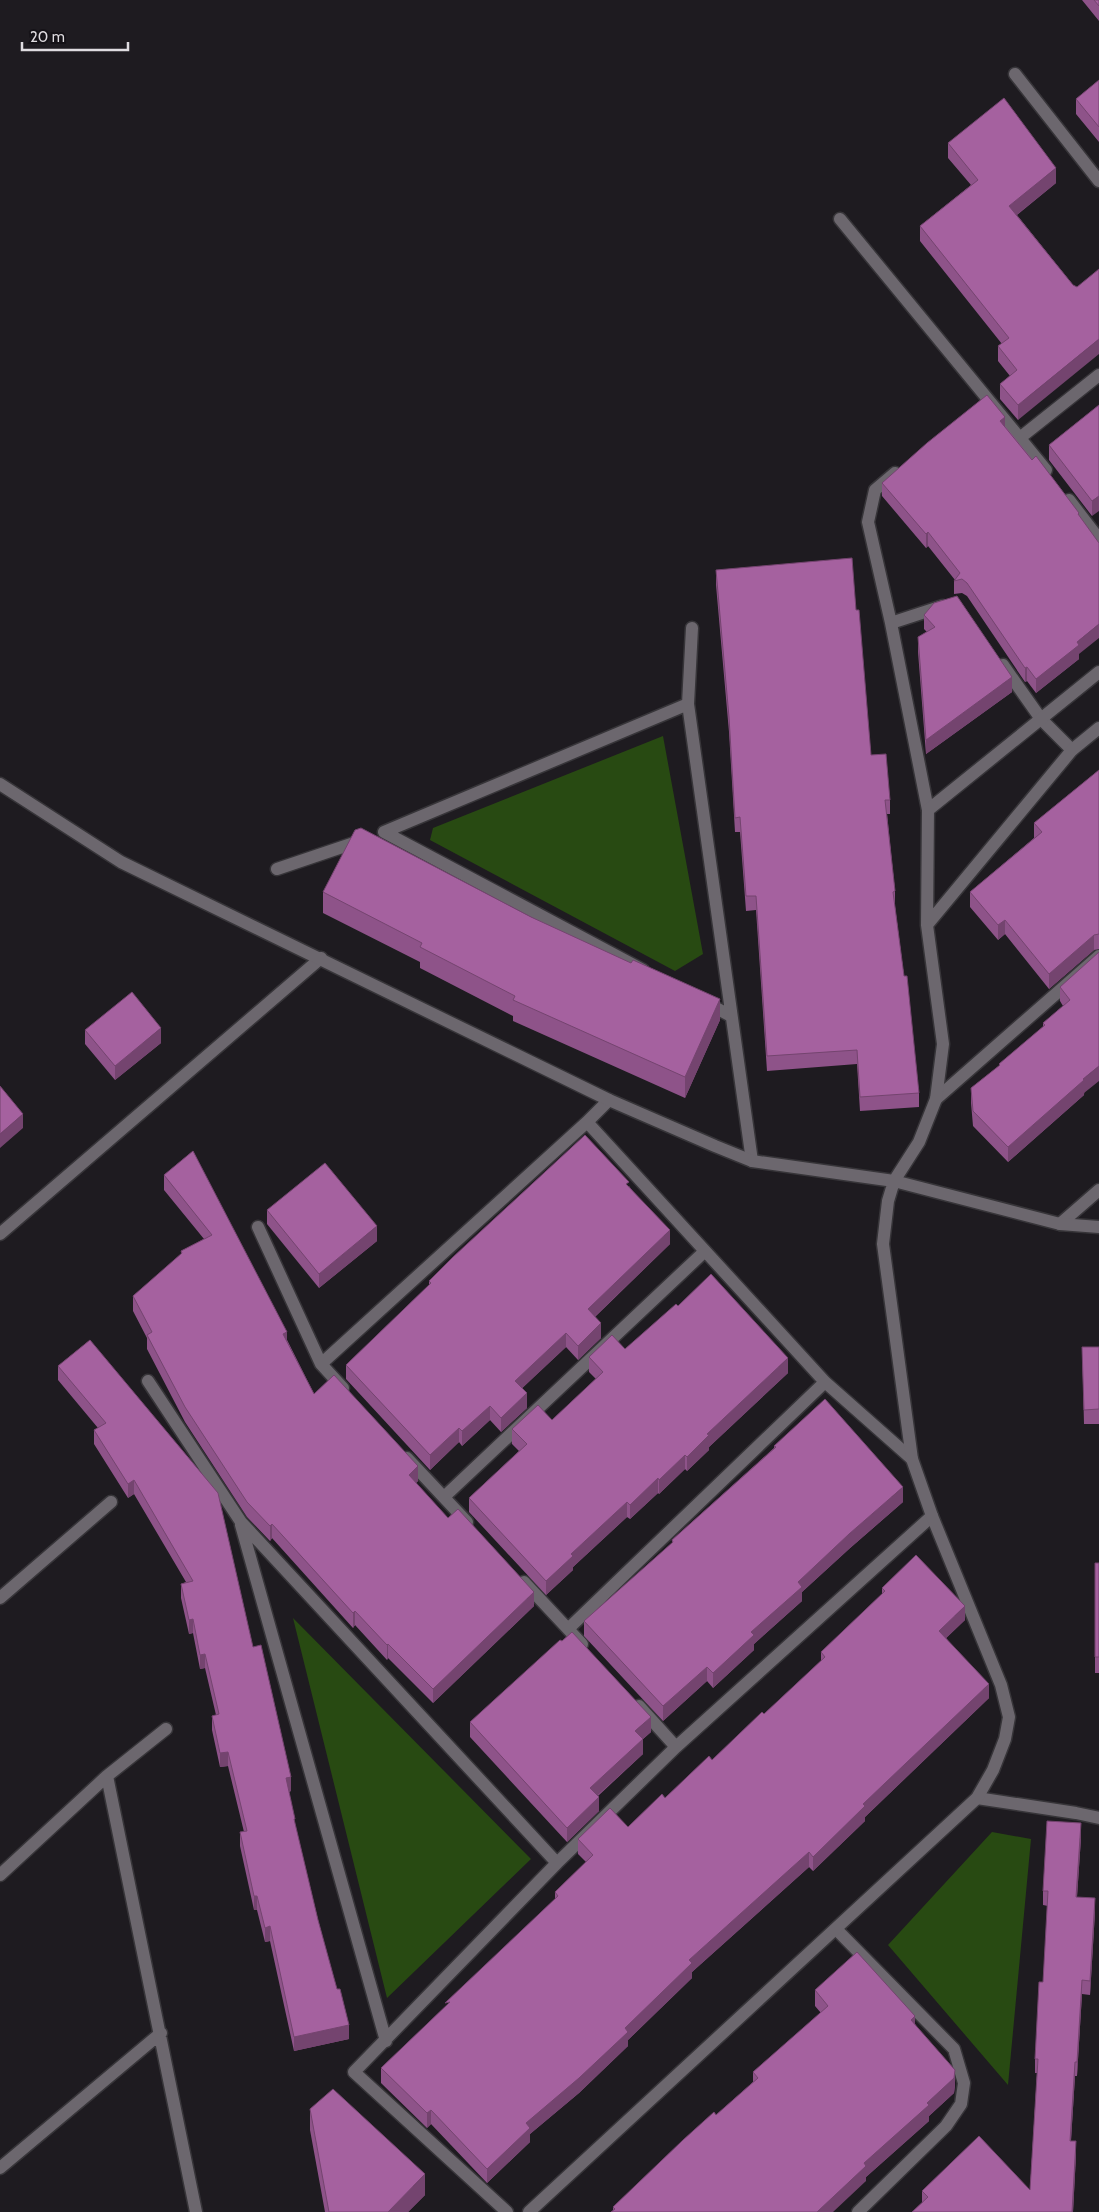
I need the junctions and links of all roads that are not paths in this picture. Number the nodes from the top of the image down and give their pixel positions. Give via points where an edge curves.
1 (1015, 74) dead end
2 (1099, 181) edge
3 (840, 219) dead end
4 (1099, 375) edge
5 (1021, 437) junction
6 (904, 465) edge
7 (1051, 476) edge
8 (1063, 492) edge
9 (1099, 539) edge
10 (951, 604) edge
11 (891, 623) junction
12 (692, 628) dead end
13 (997, 656) edge
14 (1099, 672) edge
15 (688, 704) junction
16 (1041, 720) junction
17 (1099, 728) edge
18 (1072, 750) junction
19 (0, 784) edge
20 (928, 810) junction
21 (384, 832) junction
22 (277, 869) dead end
23 (927, 925) junction
24 (1099, 956) edge
25 (321, 958) junction
26 (653, 975) edge
27 (696, 998) edge
28 (731, 1016) junction
29 (936, 1099) junction
30 (609, 1100) junction
31 (587, 1122) junction
32 (752, 1161) junction
33 (894, 1181) junction
34 (1099, 1190) edge
35 (1060, 1224) junction
36 (258, 1227) dead end
37 (1099, 1227) edge
38 (0, 1234) edge
39 (704, 1252) junction
40 (321, 1364) junction
41 (148, 1381) dead end
42 (825, 1382) junction
43 (353, 1399) edge
44 (398, 1448) edge
45 (912, 1459) junction
46 (444, 1497) junction
47 (111, 1502) dead end
48 (932, 1516) junction
49 (240, 1522) junction
50 (476, 1532) edge
51 (516, 1573) edge
52 (0, 1598) edge
53 (568, 1629) junction
54 (593, 1656) edge
55 (632, 1698) edge
56 (166, 1729) dead end
57 (676, 1747) junction
58 (107, 1776) junction
59 (977, 1798) junction
60 (1099, 1818) edge
61 (557, 1863) junction
62 (0, 1875) edge
63 (836, 1929) junction
64 (161, 2033) junction
65 (386, 2041) junction
66 (0, 2168) edge
67 (196, 2212) edge
68 (507, 2212) edge
69 (529, 2212) edge
70 (858, 2212) edge

1 - 2 street
3 - 5 street via 983,399
4 - 5 street
5 - 7 street
6 - 11 street via 875,490 868,522
8 - 9 street
10 - 11 street
11 - 20 street
12 - 15 street
13 - 16 street
14 - 16 street
15 - 21 street
15 - 28 street
16 - 18 street
16 - 20 street
17 - 18 street
18 - 23 street
19 - 25 street via 121,862
20 - 23 street
21 - 22 street
21 - 26 street
23 - 29 street via 944,1044
24 - 29 street
25 - 30 street
25 - 38 street
27 - 28 street
28 - 32 street
29 - 33 street via 919,1142
30 - 31 street
30 - 32 street
31 - 39 street
31 - 40 street
32 - 33 street
33 - 35 street
33 - 45 street via 883,1244
34 - 35 street
35 - 37 street
36 - 40 street
39 - 42 street
39 - 46 street
40 - 43 street
41 - 49 street
42 - 45 street
42 - 53 street
44 - 46 street
45 - 48 street
46 - 50 street
47 - 52 street
48 - 57 street
48 - 59 street via 1001,1685 1009,1716 994,1770
49 - 61 street
49 - 65 street
51 - 53 street
53 - 54 street
55 - 57 street
56 - 58 street
57 - 61 street
58 - 62 street
58 - 64 street
59 - 60 street
59 - 63 street
61 - 65 street
63 - 69 street
63 - 70 street via 954,2049 964,2083 961,2104 946,2126
64 - 66 street
64 - 67 street
65 - 68 street via 354,2072

